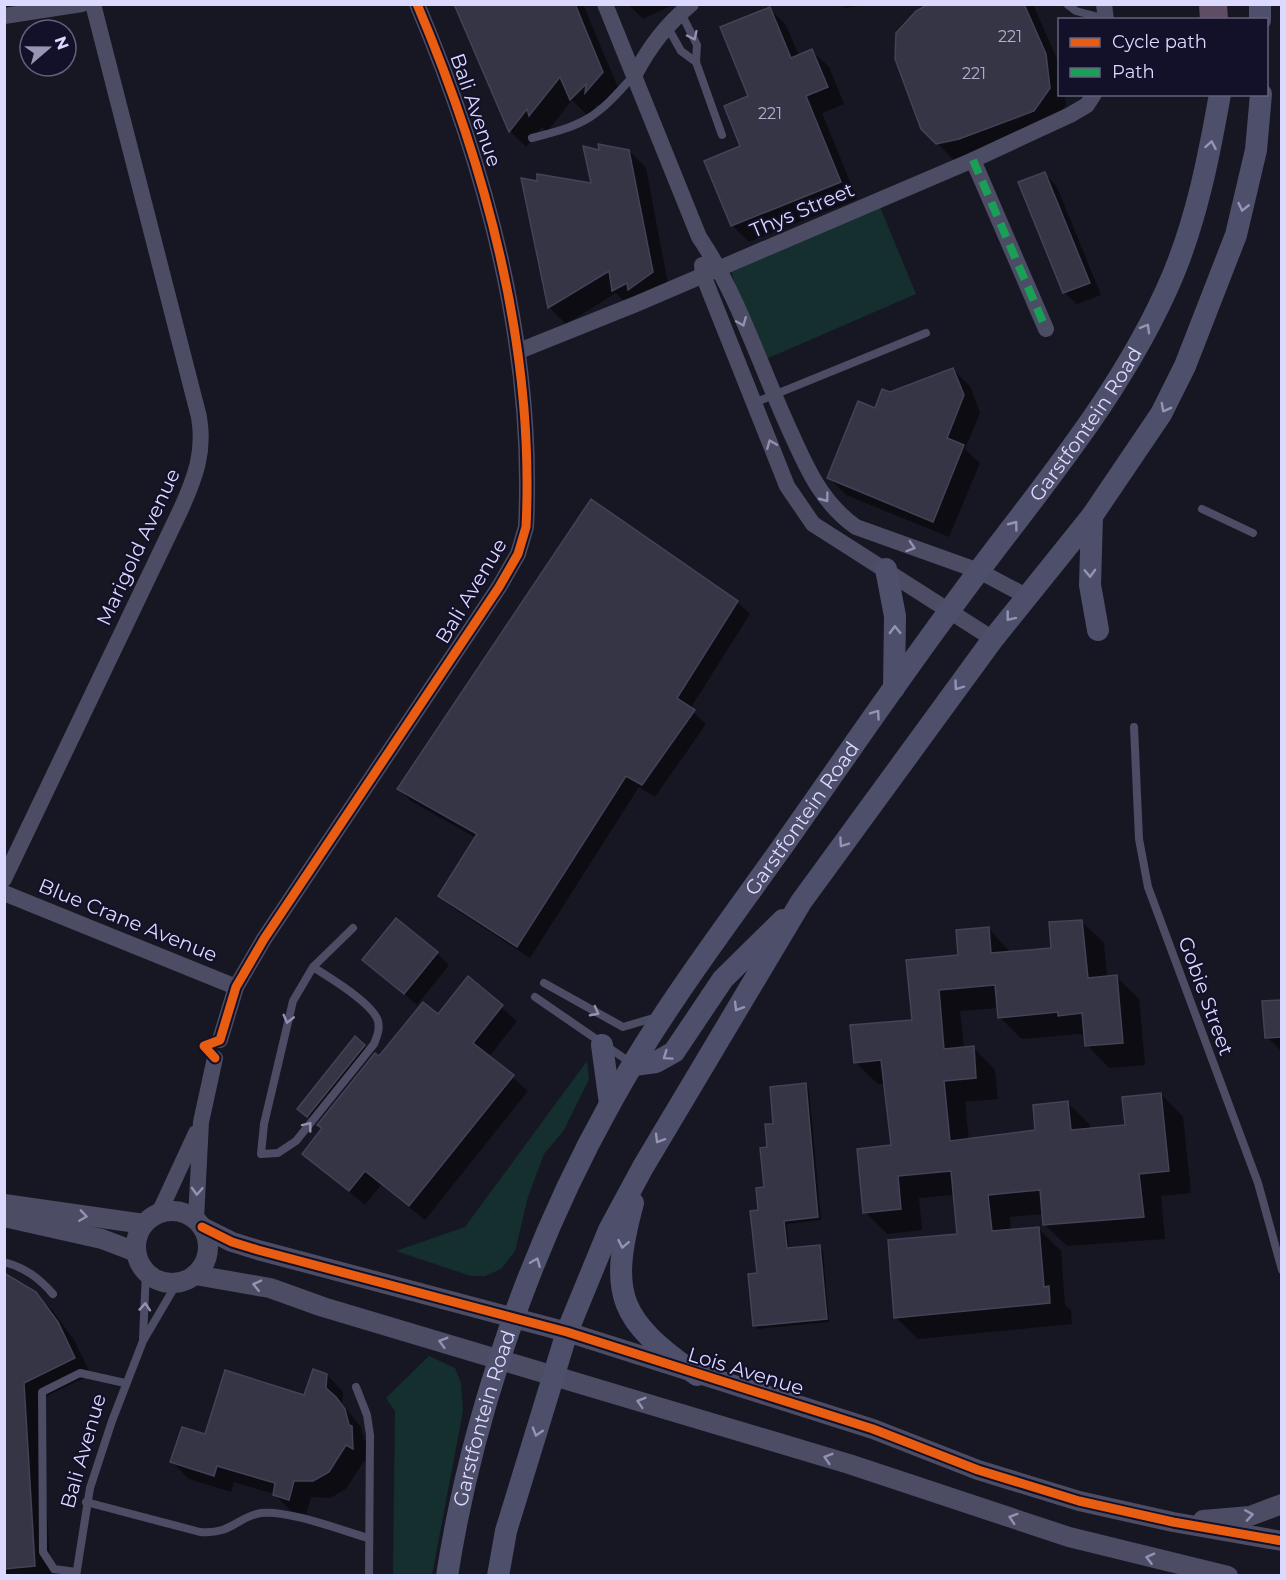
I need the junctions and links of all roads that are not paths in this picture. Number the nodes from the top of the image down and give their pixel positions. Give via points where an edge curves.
1 (82, 4) edge
2 (93, 4) edge
3 (417, 4) edge
4 (604, 4) edge
5 (1067, 4) edge
6 (686, 9) edge
7 (4, 16) edge
8 (1099, 18) edge
9 (667, 26) junction
10 (696, 62) junction
11 (635, 74) junction
12 (1093, 96) edge
13 (1220, 96) edge
14 (1261, 96) edge
15 (722, 135) dead end
16 (532, 138) dead end
17 (973, 160) junction
18 (699, 237) junction
19 (720, 268) junction
20 (703, 275) junction
21 (1046, 329) dead end
22 (926, 333) dead end
23 (519, 351) junction
24 (774, 395) junction
25 (754, 403) junction
26 (1202, 509) dead end
27 (1092, 516) junction
28 (1252, 533) dead end
29 (886, 569) junction
30 (979, 572) junction
31 (1026, 596) junction
32 (948, 611) junction
33 (1098, 630) dead end
34 (993, 639) junction
35 (894, 688) junction
36 (1134, 727) dead end
37 (4, 879) edge
38 (4, 893) edge
39 (801, 902) junction
40 (353, 928) dead end
41 (313, 966) junction
42 (544, 983) dead end
43 (236, 987) junction
44 (535, 997) dead end
45 (662, 1014) junction
46 (220, 1040) dead end
47 (602, 1045) junction
48 (214, 1058) dead end
49 (634, 1065) junction
50 (610, 1104) junction
51 (196, 1142) junction
52 (643, 1167) junction
53 (4, 1204) edge
54 (4, 1217) edge
55 (151, 1218) junction
56 (46, 1219) junction
57 (199, 1223) junction
58 (136, 1252) junction
59 (4, 1262) edge
60 (1281, 1270) edge
61 (146, 1272) junction
62 (186, 1279) junction
63 (53, 1294) dead end
64 (515, 1317) junction
65 (567, 1332) junction
66 (143, 1341) junction
67 (499, 1359) junction
68 (697, 1375) junction
69 (554, 1376) junction
70 (125, 1383) junction
71 (356, 1387) dead end
72 (86, 1502) junction
73 (1281, 1504) edge
74 (1173, 1522) junction
75 (369, 1538) junction
76 (1281, 1541) edge
77 (76, 1574) edge
78 (369, 1575) edge
79 (447, 1575) edge
80 (498, 1575) edge
81 (1228, 1575) edge

1 - 7 street
2 - 37 street, Marigold Avenue via 199,417 201,449 193,483
3 - 23 street, Bali Avenue via 444,68 483,184
4 - 11 street
5 - 8 lane
6 - 9 street
6 -> 10 lane via 697,45
9 - 10 lane via 681,51
9 - 11 street
10 - 15 lane
11 - 16 lane via 593,117 573,128
11 - 18 street
12 - 17 street, Thys Street via 1087,105 1070,115
30 -> 13 main road, Garstfontein Road via 1103,403 1172,278 1205,174
14 -> 27 main road via 1256,150 1222,278 1161,414
17 - 19 street, Thys Street
17 - 21 street
18 - 19 street
18 - 20 street
19 - 20 street, Thys Street
19 -> 24 street
20 - 23 street, Thys Street
20 - 25 street
22 - 24 lane
23 - 43 street, Bali Avenue via 527,508 518,554
24 - 25 lane
24 -> 30 street via 818,488 840,516 856,527
29 -> 25 street via 835,540 807,516 787,486
26 - 28 lane
27 - 31 main road
27 -> 33 main road via 1090,585
29 - 32 street
35 -> 29 main road via 895,616
30 - 31 street
30 - 32 main road, Garstfontein Road
31 -> 34 main road
32 - 34 street
32 - 35 main road, Garstfontein Road
34 -> 39 main road
45 -> 35 main road, Garstfontein Road
36 - 60 lane, Gobie Street via 1138,839 1148,887 1258,1183
38 - 43 street, Blue Crane Avenue
39 -> 49 main road via 736,964 674,1052 656,1062
39 -> 52 main road
40 - 41 lane
41 -> 41 lane via 293,1001 264,1124 261,1154 278,1153 296,1141 374,1044 379,1032 371,1009
42 -> 45 lane via 623,1027
43 - 46 street, Bali Avenue
44 - 47 lane
45 - 49 main road, Garstfontein Road
47 - 49 lane
47 - 50 main road
48 - 51 street
49 - 50 main road, Garstfontein Road
64 -> 50 main road, Garstfontein Road via 556,1215
51 - 55 street
51 -> 57 street
52 - 65 main road via 609,1230
52 -> 68 main road via 622,1245 619,1271 625,1299 644,1334
53 - 56 street
54 - 56 street
56 -> 55 street
55 - 57 street via 178,1211
55 - 58 street via 139,1232
56 - 58 street
57 - 62 street via 207,1237 207,1258
57 - 64 street, Lois Avenue via 231,1242
58 - 61 street
59 - 63 lane via 38,1277
61 - 62 street via 166,1282
66 -> 61 lane, Bali Avenue
62 - 66 lane, Bali Avenue
67 -> 62 street via 270,1288
64 - 65 street, Lois Avenue
64 - 67 main road, Garstfontein Road
65 - 68 street, Lois Avenue
65 - 69 main road
66 - 70 lane, Bali Avenue
67 - 69 street
67 - 79 main road, Garstfontein Road via 457,1510
68 - 74 street, Lois Avenue via 873,1429 1000,1478
69 -> 80 main road via 506,1531
81 -> 69 street via 1069,1537 849,1464
70 - 72 lane, Bali Avenue
70 - 77 lane via 80,1373 42,1392 43,1552 54,1569
71 - 75 lane via 370,1435
72 - 75 lane via 201,1532 219,1532 250,1516 273,1513
72 - 77 lane, Bali Avenue
74 -> 73 street via 1250,1516
74 - 76 street, Lois Avenue
75 - 78 lane

